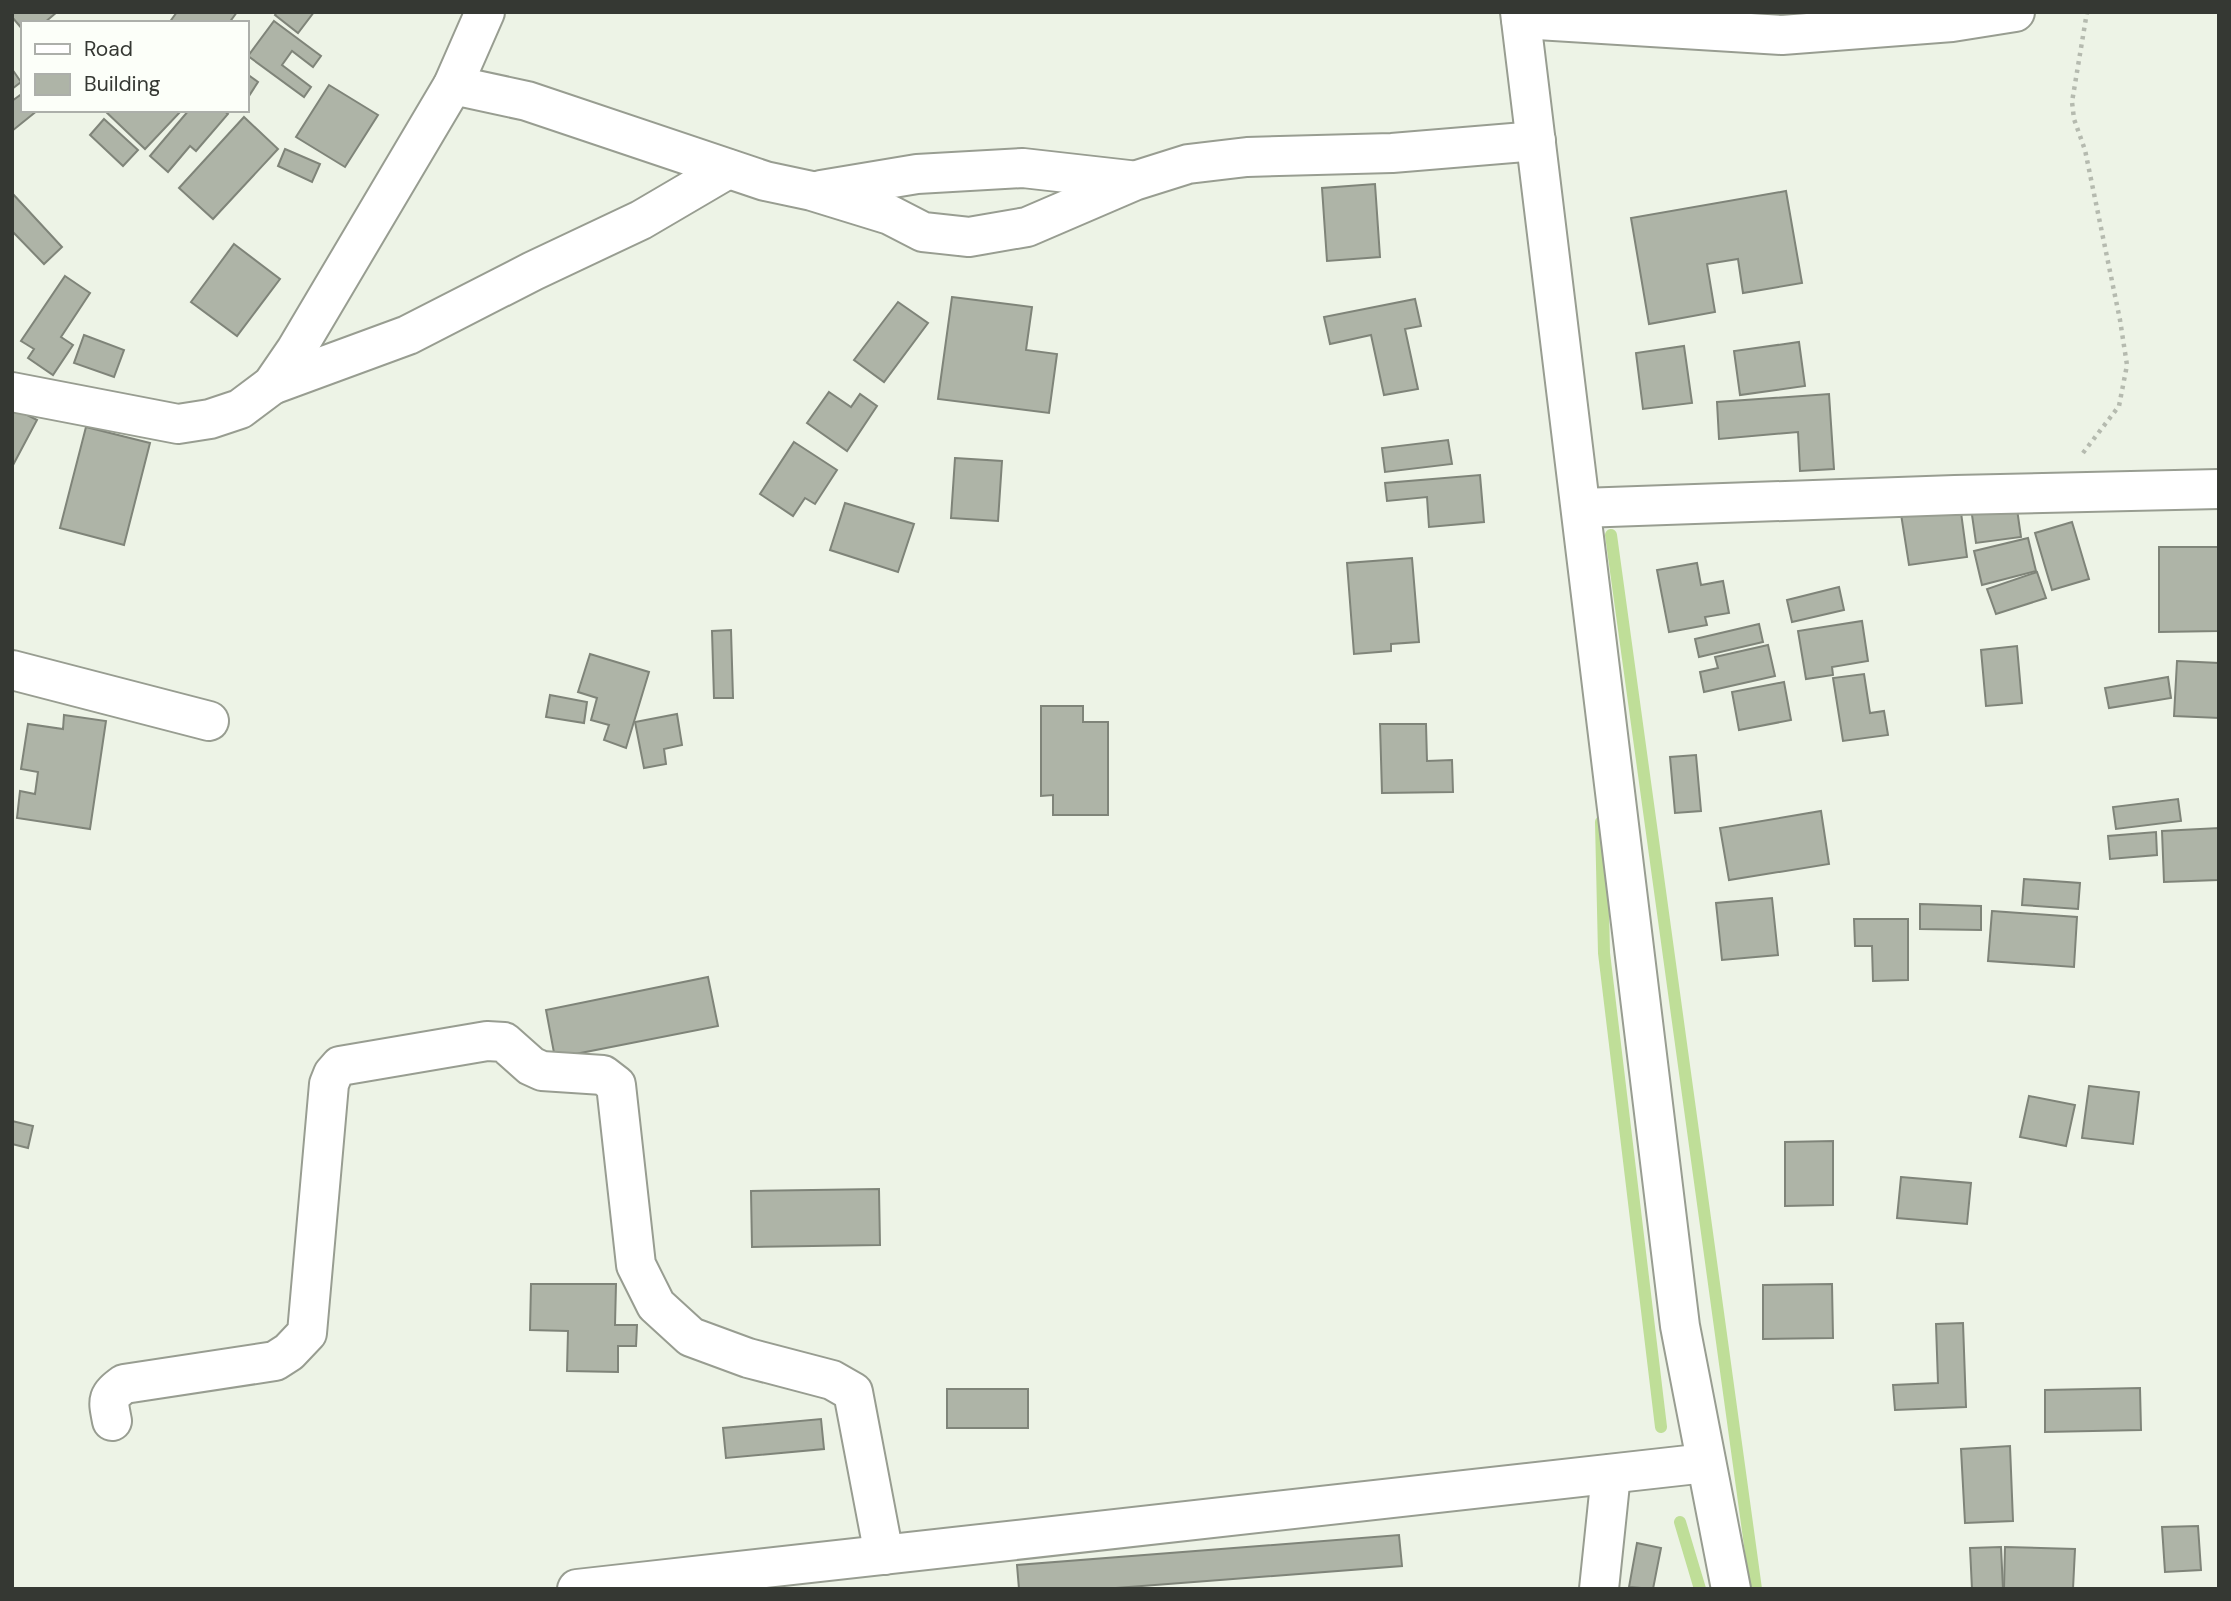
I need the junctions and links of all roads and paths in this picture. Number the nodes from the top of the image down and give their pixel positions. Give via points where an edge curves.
1 (485, 12) edge
2 (2015, 12) edge
3 (2087, 12) edge
4 (1520, 16) edge
5 (453, 85) junction
6 (1536, 141) junction
7 (728, 169) junction
8 (1134, 181) junction
9 (812, 191) junction
10 (272, 385) junction
11 (12, 392) edge
12 (2219, 488) edge
13 (2048, 493) junction
14 (1581, 509) junction
15 (12, 670) edge
16 (209, 721) dead end
17 (112, 1422) dead end
18 (1706, 1463) junction
19 (1611, 1474) junction
20 (884, 1555) junction
21 (577, 1589) edge
22 (1599, 1589) edge
23 (1731, 1589) edge

1 - 5 street
2 - 4 street via 1782,36
3 - 13 path via 2072,102 2127,365 2119,406
4 - 6 street
5 - 7 street via 527,101
5 - 10 street
6 - 8 street via 1392,153 1247,157 1188,164
6 - 14 street
7 - 9 street
7 - 10 street via 641,220 408,335
8 - 9 street via 1023,168 917,174
8 - 9 street via 1027,226 969,237 923,232 890,215
10 - 11 street via 240,409 178,425
12 - 13 street
13 - 14 street
14 - 18 street via 1681,1326
15 - 16 street
17 - 20 street via 108,1400 124,1384 275,1361 307,1333 329,1084 340,1066 505,1042 542,1072 603,1076 616,1084 636,1265 656,1305 691,1337 832,1380 853,1392
18 - 19 street
18 - 23 street
19 - 20 street
19 - 22 street
20 - 21 street

